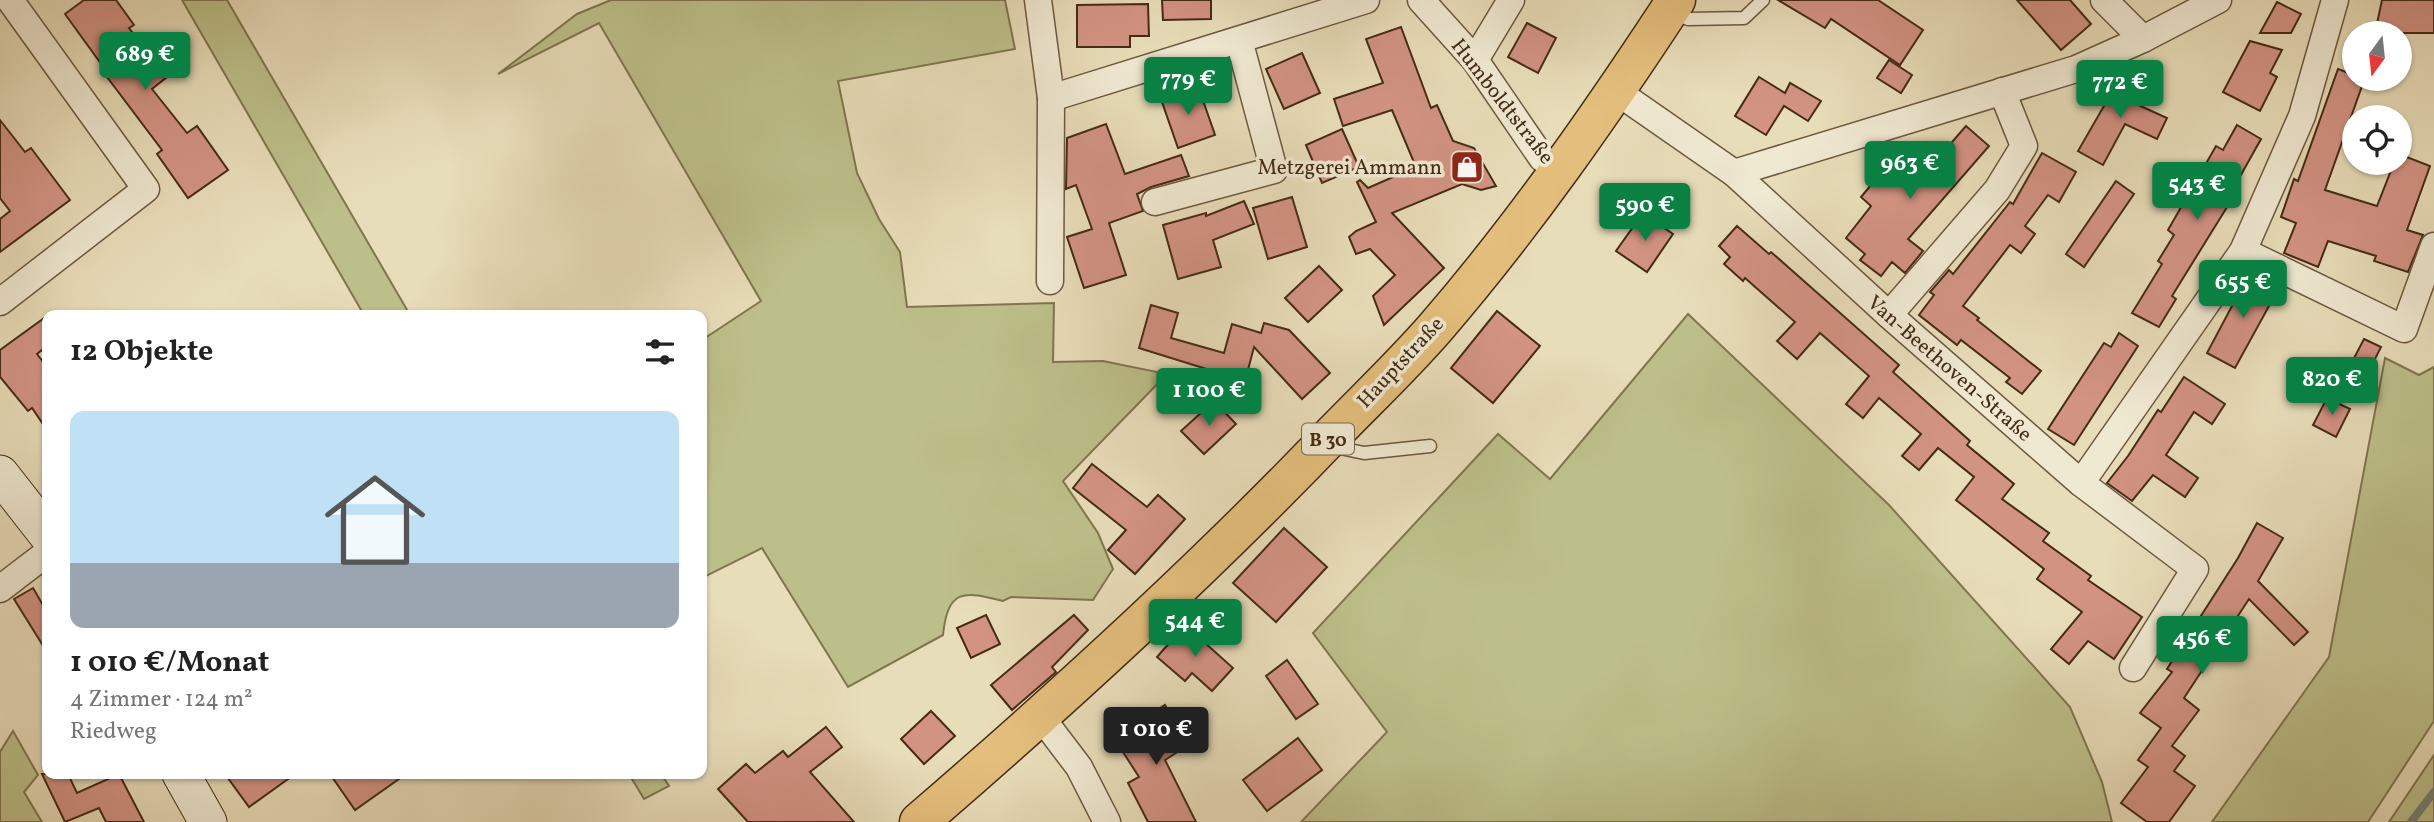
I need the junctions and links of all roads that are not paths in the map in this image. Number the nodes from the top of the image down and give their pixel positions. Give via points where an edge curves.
1 (10, 0) edge
2 (1038, 0) edge
3 (1366, 0) edge
4 (1421, 0) edge
5 (1511, 0) edge
6 (1763, 0) edge
7 (2104, 0) edge
8 (2218, 0) edge
9 (2335, 0) edge
10 (1672, 5) edge
11 (2143, 39) junction
12 (1240, 40) junction
13 (1475, 60) junction
14 (1616, 91) junction
15 (2002, 91) junction
16 (1051, 98) junction
17 (1558, 170) junction
18 (1734, 173) junction
19 (1155, 202) dead end
20 (2434, 246) edge
21 (2242, 251) junction
22 (1050, 281) dead end
23 (0, 302) edge
24 (1889, 315) junction
25 (1324, 444) junction
26 (1430, 446) dead end
27 (0, 474) edge
28 (2081, 483) junction
29 (42, 528) edge
30 (42, 557) edge
31 (0, 589) edge
32 (2133, 668) dead end
33 (1041, 717) junction
34 (184, 779) edge
35 (208, 822) edge
36 (919, 822) edge
37 (1107, 822) edge

1 - 23 street via 146,189
2 - 16 street
3 - 12 street
4 - 13 street, Humboldtstraße
5 - 13 street
6 - 10 lane via 1744,18 1688,19
7 - 11 street
8 - 11 street
9 - 21 street via 2302,116
10 - 14 main road, Hauptstraße / B 30
11 - 15 street via 2076,69
12 - 16 street
12 - 19 street via 1274,170
13 - 17 street, Humboldtstraße via 1542,158
14 - 17 main road, Hauptstraße / B 30
14 - 18 street, Van-Beethoven-Straße
15 - 18 street
15 - 24 street via 2024,146 1997,190
16 - 22 street
17 - 25 main road, Hauptstraße / B 30 via 1435,328
18 - 24 street, Van-Beethoven-Straße
20 - 21 street via 2404,329
21 - 28 street
24 - 28 street, Van-Beethoven-Straße
25 - 26 lane via 1364,453
25 - 33 main road, Hauptstraße / B 30
27 - 29 main road
28 - 32 street, Van-Beethoven-Straße via 2195,569
30 - 31 street
33 - 36 main road, Hauptstraße / B 30
33 - 37 street via 1079,767
34 - 35 main road

